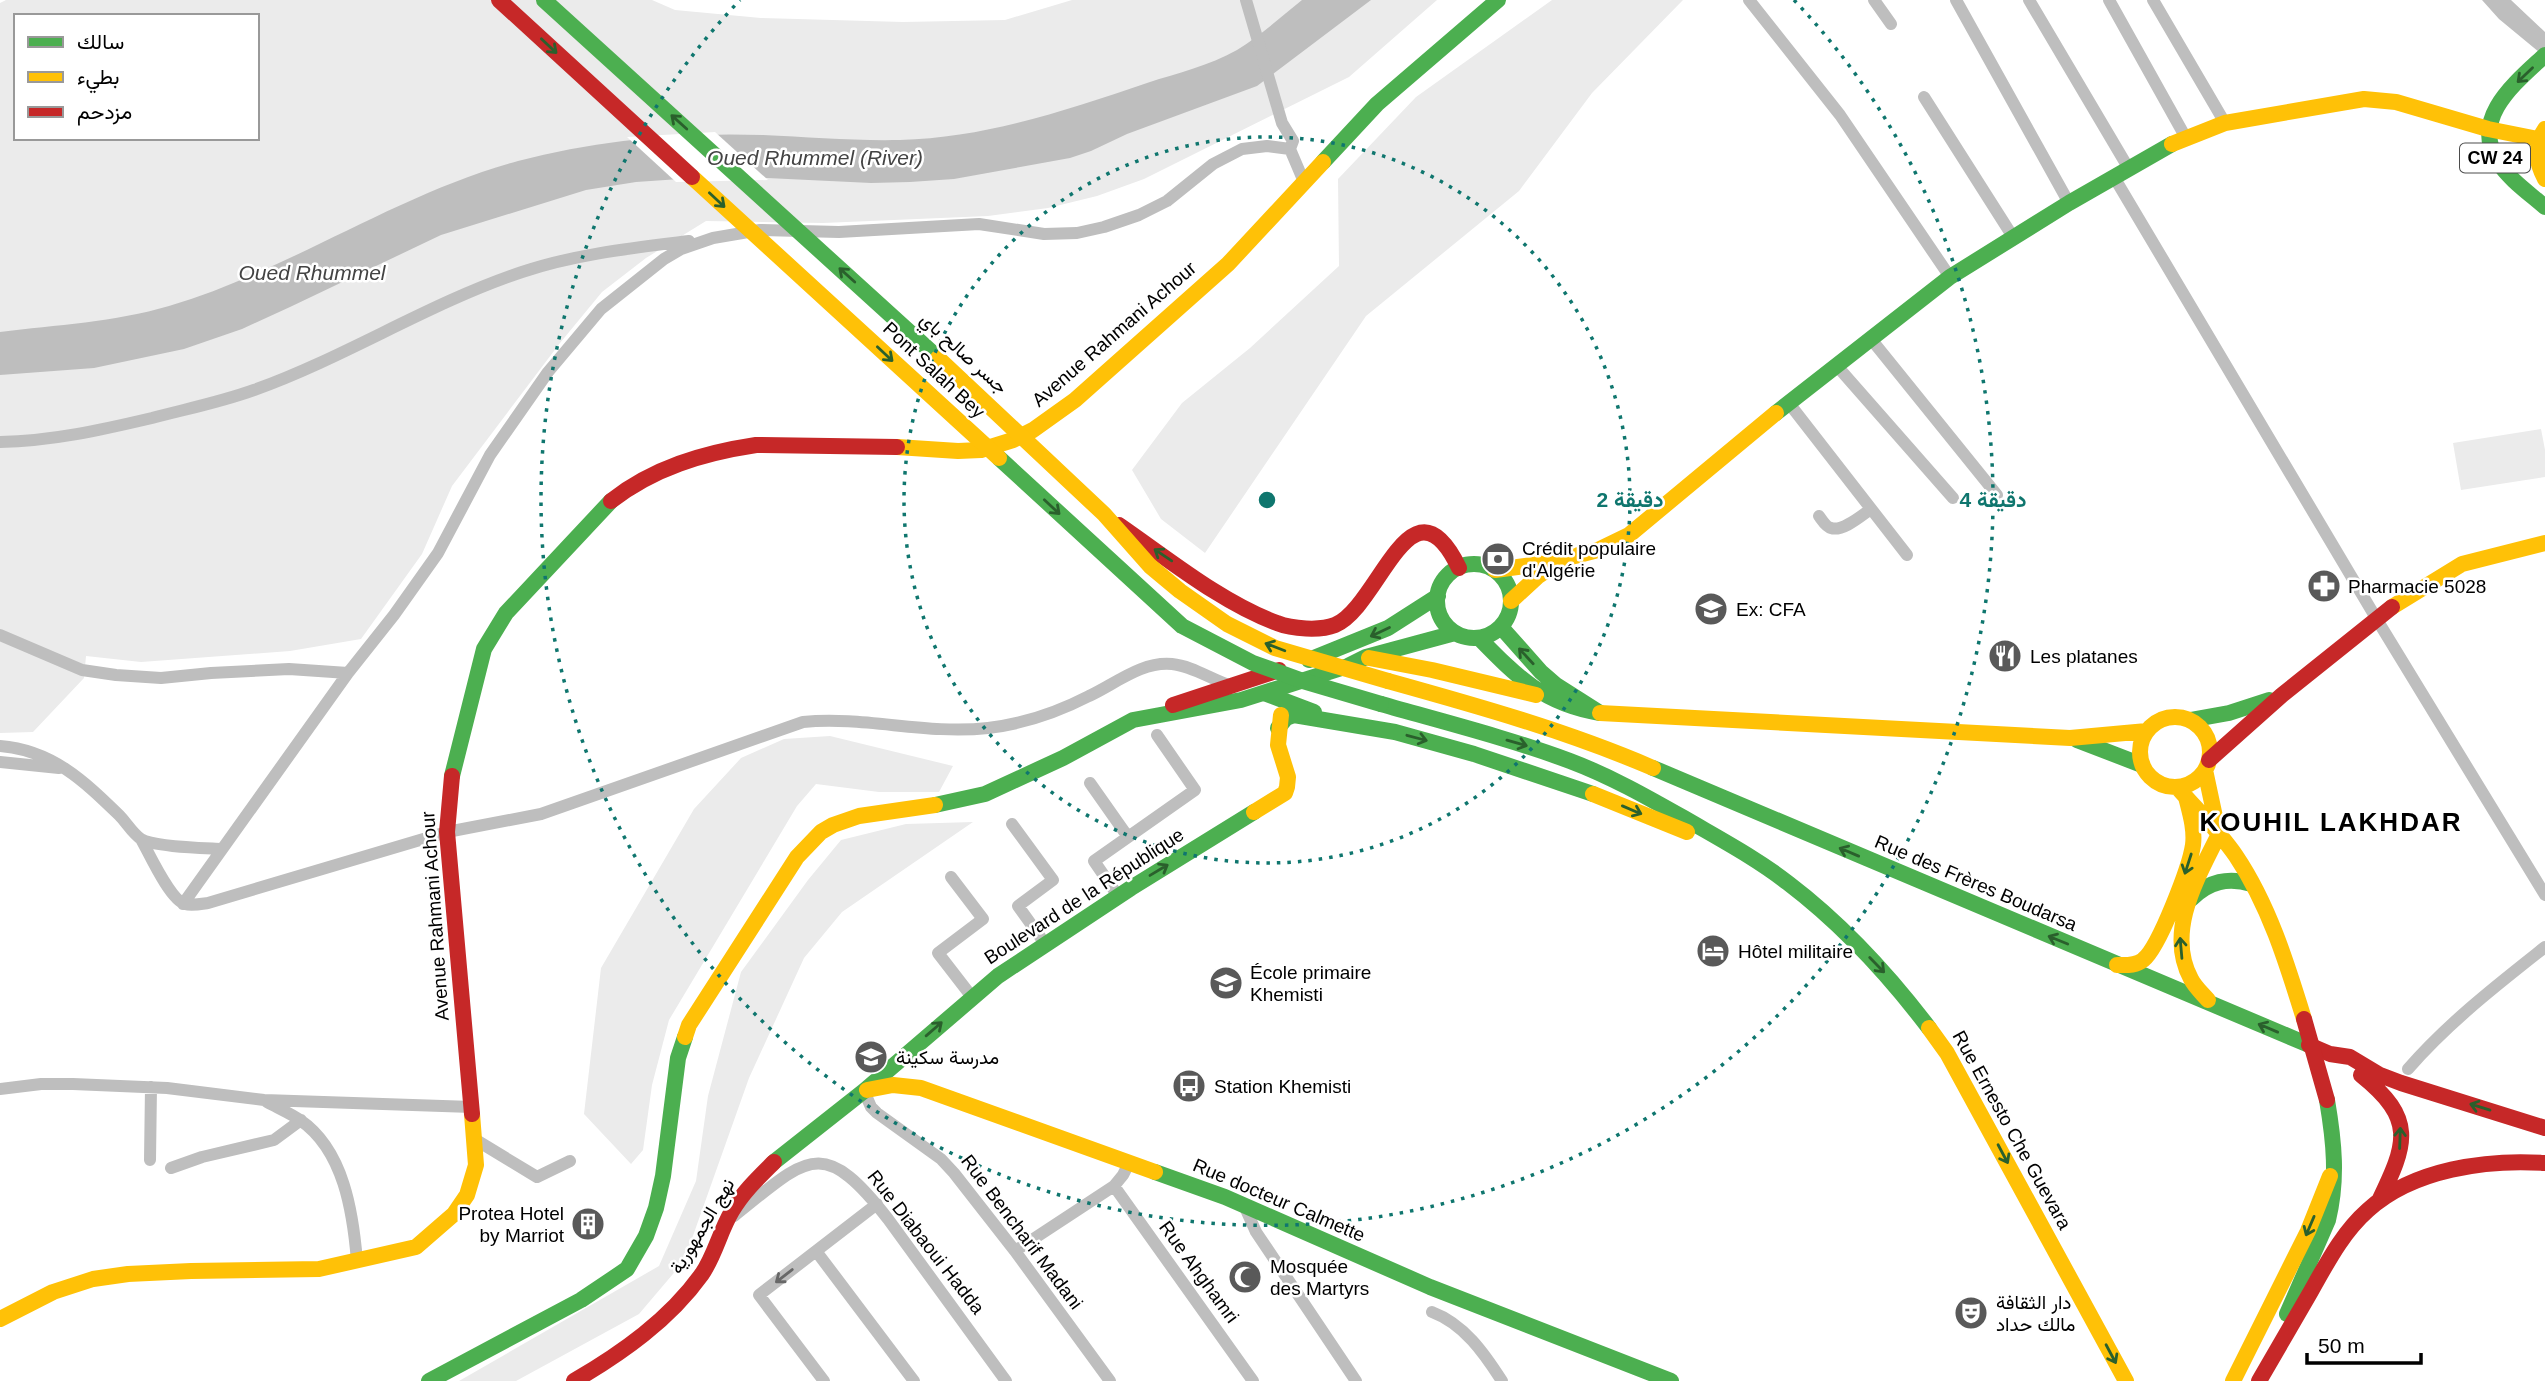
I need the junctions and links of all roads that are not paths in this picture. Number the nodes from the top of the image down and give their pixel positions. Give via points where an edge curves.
1 (499, 0) edge
2 (544, 0) edge
3 (1246, 0) edge
4 (1498, 0) edge
5 (1749, 0) edge
6 (1874, 0) edge
7 (1955, 0) edge
8 (2029, 0) edge
9 (2109, 0) edge
10 (2153, 0) edge
11 (1891, 24) dead end
12 (2545, 55) edge
13 (1924, 97) dead end
14 (2225, 124) junction
15 (2488, 129) junction
16 (2542, 134) edge
17 (2186, 138) junction
18 (1290, 149) junction
19 (2122, 173) junction
20 (2545, 179) edge
21 (1304, 182) junction
22 (2069, 202) junction
23 (2545, 207) edge
24 (2013, 237) junction
25 (713, 238) junction
26 (1950, 277) junction
27 (1871, 338) junction
28 (1836, 366) junction
29 (1788, 402) junction
30 (0, 442) edge
31 (1997, 495) dead end
32 (1953, 498) dead end
33 (1871, 509) junction
34 (1104, 514) junction
35 (1819, 516) dead end
36 (2545, 543) edge
37 (1907, 555) dead end
38 (1565, 559) junction
39 (1459, 568) junction
40 (1495, 570) junction
41 (1438, 596) junction
42 (1511, 601) junction
43 (2376, 618) junction
44 (1501, 627) junction
45 (1455, 633) junction
46 (0, 635) edge
47 (1479, 638) junction
48 (1366, 657) junction
49 (348, 673) junction
50 (1313, 677) junction
51 (1388, 681) joint
52 (1228, 685) junction
53 (1264, 693) junction
54 (2282, 695) junction
55 (1547, 698) junction
56 (1285, 701) junction
57 (1600, 713) junction
58 (1133, 720) junction
59 (2190, 720) junction
60 (1350, 725) junction
61 (1278, 728) junction
62 (2147, 731) junction
63 (1157, 735) dead end
64 (2070, 738) junction
65 (0, 746) edge
66 (0, 762) edge
67 (2142, 765) junction
68 (2207, 765) junction
69 (67, 769) junction
70 (1090, 783) dead end
71 (2181, 792) junction
72 (1013, 824) dead end
73 (447, 832) junction
74 (2219, 834) junction
75 (1128, 837) junction
76 (141, 839) junction
77 (1731, 844) junction
78 (222, 849) junction
79 (951, 877) dead end
80 (2252, 884) junction
81 (2545, 895) edge
82 (1118, 896) junction
83 (2191, 899) junction
84 (183, 904) junction
85 (1045, 945) junction
86 (2545, 947) edge
87 (2117, 965) junction
88 (972, 997) junction
89 (2213, 1004) junction
90 (2330, 1054) junction
91 (2350, 1057) junction
92 (2408, 1069) junction
93 (151, 1087) junction
94 (0, 1089) edge
95 (864, 1091) junction
96 (264, 1100) junction
97 (472, 1107) junction
98 (2545, 1112) edge
99 (301, 1120) junction
100 (2545, 1128) edge
101 (475, 1140) junction
102 (150, 1160) dead end
103 (570, 1161) dead end
104 (1129, 1163) junction
105 (2336, 1163) junction
106 (2545, 1163) edge
107 (171, 1168) dead end
108 (1114, 1186) junction
109 (2379, 1201) junction
110 (877, 1205) junction
111 (1244, 1205) junction
112 (727, 1222) junction
113 (816, 1251) junction
114 (1015, 1251) junction
115 (357, 1261) junction
116 (1432, 1312) dead end
117 (0, 1319) edge
118 (1642, 1374) edge
119 (429, 1381) edge
120 (574, 1381) edge
121 (824, 1381) edge
122 (914, 1381) edge
123 (1006, 1381) edge
124 (1110, 1381) edge
125 (1253, 1381) edge
126 (1356, 1381) edge
127 (1502, 1381) edge
128 (1671, 1381) edge
129 (2126, 1381) edge
130 (2233, 1381) edge
131 (2259, 1381) edge

1 -> 77 main road, Pont Salah Bey, bridge via 1182,626 1262,667 1572,762 1627,786
34 -> 2 main road, جسر صالح باي, bridge
3 - 18 street via 1282,123 1293,141
4 - 21 main road, Avenue Rahmani Achour via 1377,104
5 - 26 street via 1840,115
6 - 11 street
7 - 22 street
8 - 19 street
9 - 17 street
10 - 14 street
12 -> 15 main road, CW 24 via 2505,94
13 - 24 street
14 - 15 main road via 2364,99 2396,102
14 - 17 main road
15 - 16 main road
15 - 23 main road, CW 24 via 2497,162
16 - 20 main road, CW 24 via 2536,153
17 - 19 main road
18 - 21 street
18 - 25 street via 1242,149 1213,164 1167,201 1139,215 1077,233 1044,234 979,224 839,232 760,230
19 - 22 main road
19 - 43 street
21 - 73 main road, Avenue Rahmani Achour via 1228,264 1075,400 1013,440 981,450 958,451 746,446 670,466 617,495 506,613 484,649 452,779
22 - 24 main road
24 - 26 main road
25 - 30 street via 573,257 443,302 254,390 80,435
25 - 49 street via 681,249 643,274 601,309 548,372 490,455 438,553
26 - 27 main road
27 - 28 main road
27 - 31 street
28 - 29 main road
28 - 32 street
29 - 33 street
29 - 38 main road via 1629,536
33 - 35 street via 1833,529
33 - 37 street
39 -> 34 main road, bridge via 1440,536 1415,535 1351,615 1333,626 1302,628 1278,624 1219,594
51 -> 34 main road, جسر صالح باي, bridge via 1275,648 1227,624 1150,566
36 - 43 main road via 2448,570
38 - 40 main road
38 - 42 main road via 1536,577
39 - 40 main road via 1477,564
39 - 41 main road via 1442,584
40 - 42 main road via 1507,583
41 - 45 main road via 1441,617
41 -> 52 main road via 1388,628 1328,654
42 - 44 main road
43 - 54 main road
43 - 81 street
44 - 47 main road
57 -> 44 main road via 1541,672
45 - 47 main road
45 - 48 main road
46 - 49 street via 82,670 116,676 161,678 289,669
47 - 55 main road
48 - 50 main road
48 - 55 main road
49 - 78 street
50 - 53 main road
50 - 56 main road
87 -> 51 main road, Rue des Frères Boudarsa via 1599,745
52 - 53 street
52 - 58 main road
52 - 73 street via 1187,668 1161,664 1019,724 936,728 831,719 803,722 541,814
53 - 56 main road
53 - 58 main road
54 - 59 main road
54 - 68 main road
55 - 57 main road
56 - 60 main road
56 - 61 main road
57 - 64 main road
58 - 119 main road via 1002,787 945,803 859,816 833,825 810,842 689,1026 678,1058 656,1208 628,1269 581,1300
59 - 62 main road via 2166,718
59 - 68 main road via 2207,737
60 - 61 main road via 1294,715
60 -> 77 main road via 1395,732 1508,764 1671,827
82 -> 61 main road, Boulevard de la République via 1285,793 1288,775 1278,745
62 - 64 main road
62 - 67 main road via 2141,742
63 - 75 street via 1195,790
64 - 67 main road
65 - 69 street
66 - 69 street
67 - 71 main road via 2156,782
68 - 71 main road
68 - 74 main road
69 - 76 street
70 - 75 street
71 - 74 main road
71 -> 87 main road via 2193,823 2193,850 2186,870 2145,960
72 - 85 street via 1053,880 1018,906
73 - 84 street via 226,900
73 - 97 main road, Avenue Rahmani Achour
74 - 80 main road
74 - 83 main road
75 - 82 street via 1094,861
76 - 78 street
76 - 84 street via 171,892
77 -> 129 main road, Rue Ernesto Che Guevara via 1764,865 1843,931 1928,1025 1966,1084
78 - 84 street
79 - 88 street via 983,919 938,953
80 - 83 main road via 2218,880
80 - 105 main road, bridge via 2281,946 2304,1019 2327,1100
82 - 85 main road, Boulevard de la République
89 -> 83 main road via 2191,983 2181,956 2182,920
85 - 88 main road, Boulevard de la République
86 - 92 street via 2456,1019
87 - 89 main road, Rue des Frères Boudarsa
95 -> 88 main road, Boulevard de la République
90 -> 89 main road, Rue des Frères Boudarsa
90 - 91 main road, Rue des Frères Boudarsa
109 -> 90 main road via 2402,1142 2399,1117 2383,1090
91 - 92 main road via 2382,1060
100 -> 91 main road, Rue des Frères Boudarsa via 2391,1079
92 - 98 main road
93 - 94 street via 41,1084
93 - 96 street
93 - 102 street
95 - 104 main road, Rue docteur Calmette via 893,1085 921,1088
95 - 112 main road, نهج الجمهورية via 782,1154 752,1183
95 - 114 street, Rue Bencharif Madani via 877,1113 941,1159
96 - 97 street
96 - 99 street
97 - 101 main road, Avenue Rahmani Achour
99 - 107 street via 274,1140
99 - 115 street via 318,1136 340,1174
101 - 103 street via 537,1177
101 - 115 main road, Avenue Rahmani Achour via 476,1165 467,1195 454,1214 416,1247
104 - 108 street
104 - 111 main road, Rue docteur Calmette
105 -> 130 main road via 2308,1231
105 - 131 main road via 2328,1220
106 - 109 main road via 2512,1160 2463,1166
108 - 114 street
108 - 125 street, Rue Ahghamri
109 - 131 main road via 2336,1247
110 - 112 street, Rue Diabaoui Hadda via 847,1173 816,1162 779,1180
110 - 113 street
110 - 123 street, Rue Diabaoui Hadda
111 - 118 main road, Rue docteur Calmette
111 - 126 street via 1256,1232
112 - 120 main road, نهج الجمهورية via 703,1273 660,1320 621,1353
113 -> 121 street via 760,1294
113 - 122 street
114 - 124 street, Rue Bencharif Madani
115 - 117 main road, Avenue Rahmani Achour via 319,1269 166,1272 93,1279
116 - 127 street via 1447,1317 1467,1334
118 - 128 main road, Rue docteur Calmette

